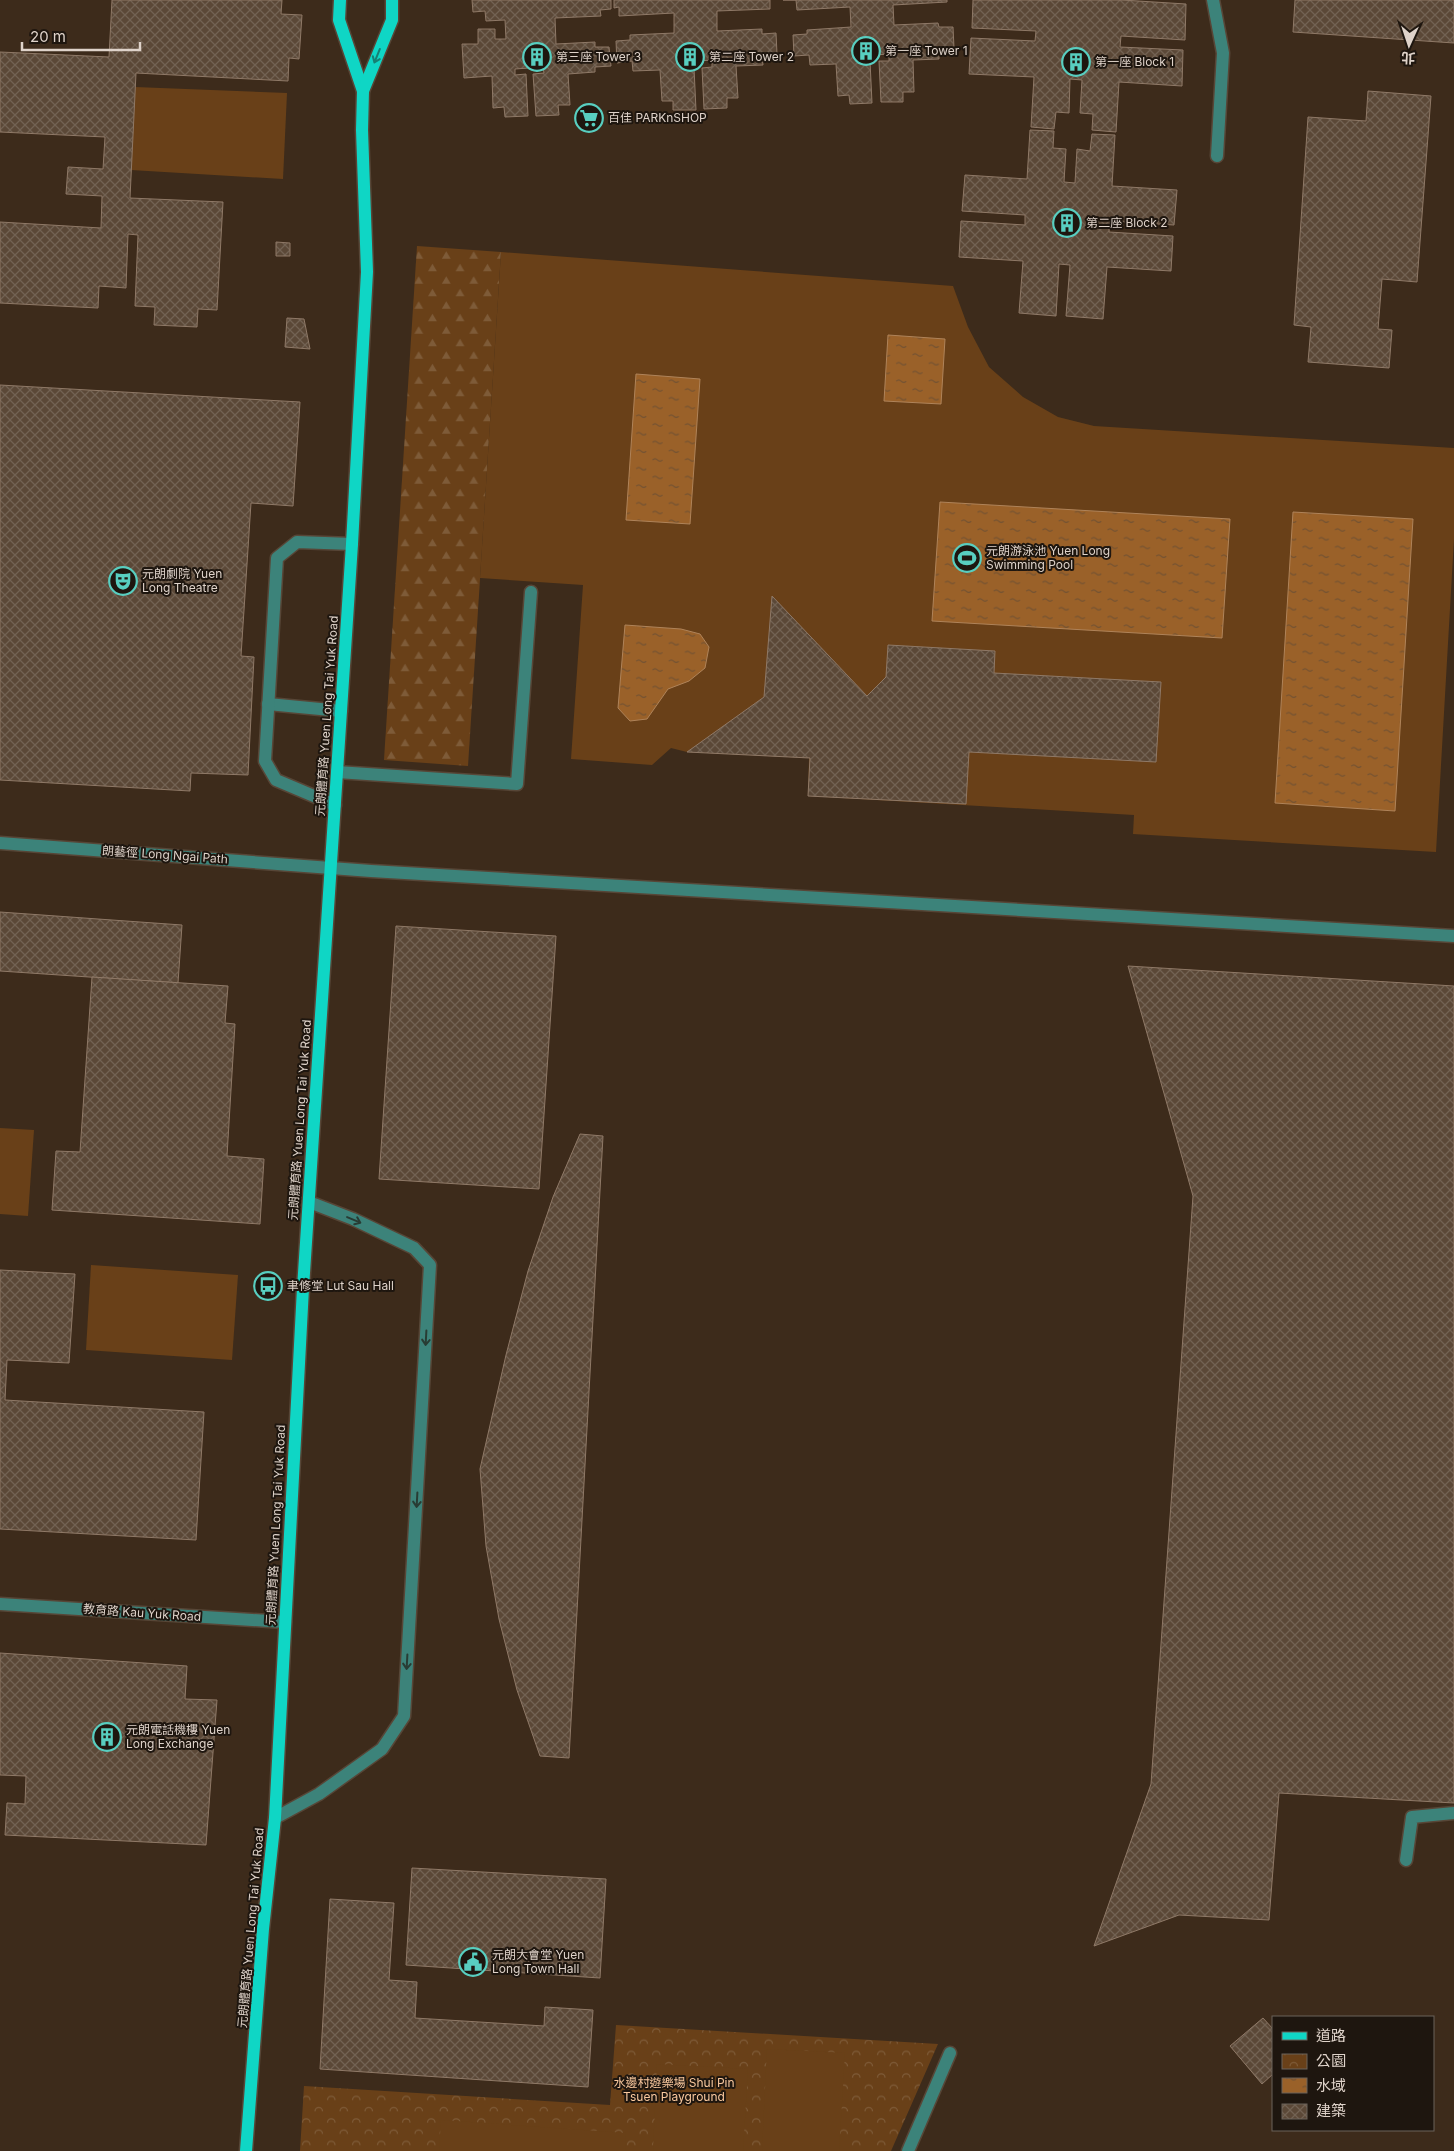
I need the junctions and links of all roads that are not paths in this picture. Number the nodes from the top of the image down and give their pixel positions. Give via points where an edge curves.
1 (340, 0) edge
2 (392, 0) edge
3 (1213, 0) edge
4 (363, 91) junction
5 (1217, 156) dead end
6 (352, 544) junction
7 (531, 592) dead end
8 (268, 704) junction
9 (341, 711) junction
10 (337, 772) junction
11 (335, 805) junction
12 (0, 843) edge
13 (331, 867) junction
14 (1454, 936) edge
15 (309, 1202) junction
16 (0, 1604) edge
17 (284, 1622) junction
18 (1454, 1813) edge
19 (275, 1818) junction
20 (1406, 1860) dead end
21 (950, 2053) dead end
22 (246, 2151) edge
23 (908, 2151) edge

1 - 4 main road, 元朗體育路 Yuen Long Tai Yuk Road via 339,20
2 -> 4 main road, 元朗體育路 Yuen Long Tai Yuk Road via 392,20
3 - 5 street via 1223,53
4 - 6 main road, 元朗體育路 Yuen Long Tai Yuk Road via 367,272
6 - 8 street via 297,542 277,558
6 - 9 main road, 元朗體育路 Yuen Long Tai Yuk Road
7 - 10 street via 517,784
8 - 9 street
8 - 11 street via 266,762 276,780
9 - 10 main road, 元朗體育路 Yuen Long Tai Yuk Road
10 - 11 main road, 元朗體育路 Yuen Long Tai Yuk Road
11 - 13 main road, 元朗體育路 Yuen Long Tai Yuk Road
12 - 13 street, 朗藝徑 Long Ngai Path
13 - 14 street, 朗藝徑 Long Ngai Path
13 - 15 main road, 元朗體育路 Yuen Long Tai Yuk Road
15 - 17 main road, 元朗體育路 Yuen Long Tai Yuk Road
15 -> 19 street via 414,1248 430,1265 404,1716 382,1749 319,1794
16 - 17 street, 教育路 Kau Yuk Road
17 - 19 main road, 元朗體育路 Yuen Long Tai Yuk Road
18 - 20 street via 1412,1816
19 - 22 main road, 元朗體育路 Yuen Long Tai Yuk Road
21 - 23 street

